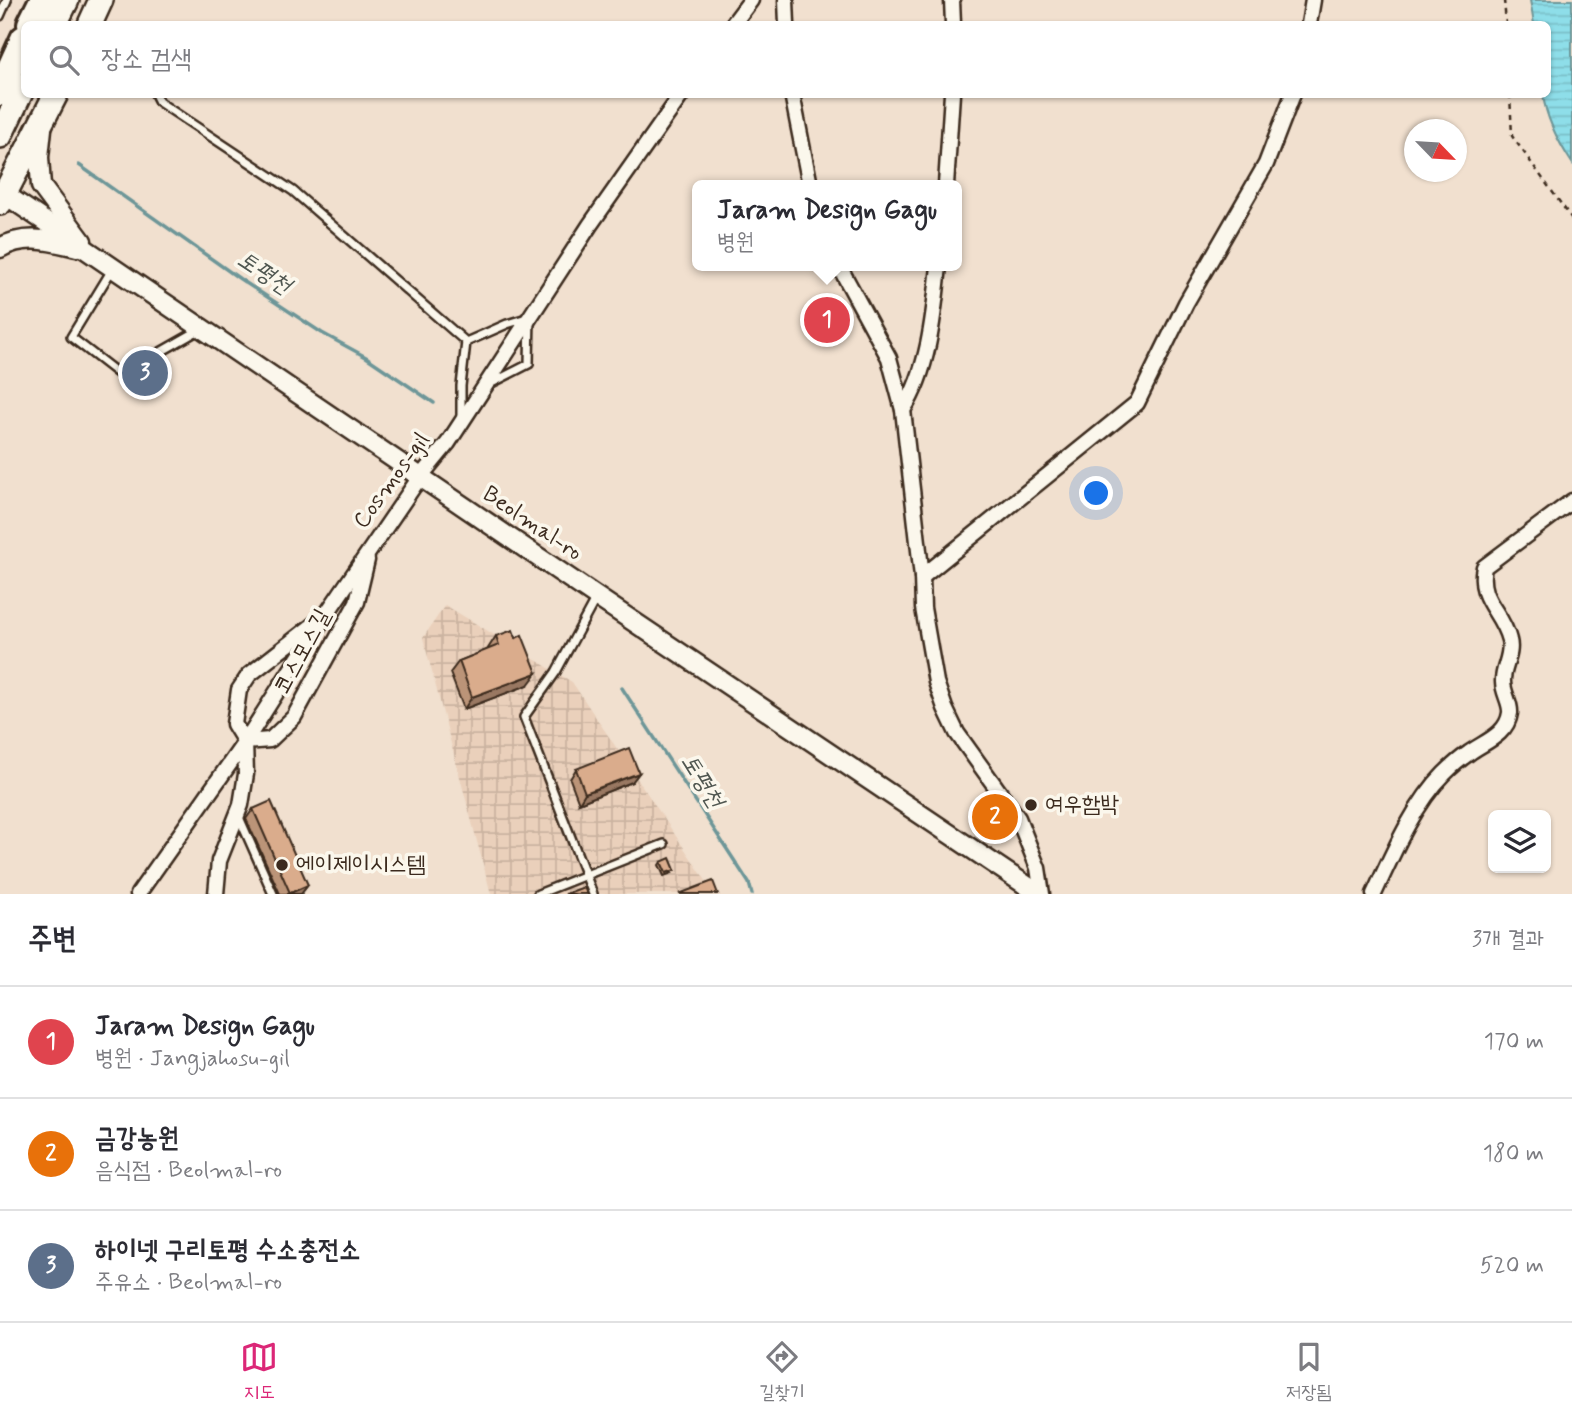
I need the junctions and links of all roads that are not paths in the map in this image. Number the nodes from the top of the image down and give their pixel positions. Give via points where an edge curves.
1 (7, 0) edge
2 (43, 0) edge
3 (66, 0) edge
4 (102, 0) edge
5 (751, 0) edge
6 (786, 0) edge
7 (953, 0) edge
8 (1312, 0) edge
9 (0, 16) edge
10 (32, 21) edge
11 (56, 21) edge
12 (92, 21) edge
13 (735, 21) edge
14 (787, 21) edge
15 (953, 21) edge
16 (1309, 21) edge
17 (21, 46) edge
18 (0, 92) edge
19 (21, 92) edge
20 (53, 98) edge
21 (157, 98) edge
22 (679, 98) edge
23 (793, 98) edge
24 (952, 98) edge
25 (1291, 98) edge
26 (43, 120) junction
27 (0, 136) edge
28 (809, 180) edge
29 (946, 180) edge
30 (1, 196) edge
31 (0, 248) edge
32 (88, 249) junction
33 (114, 267) junction
34 (842, 271) edge
35 (938, 271) edge
36 (530, 317) junction
37 (203, 328) junction
38 (466, 342) junction
39 (484, 388) junction
40 (903, 410) junction
41 (461, 420) junction
42 (420, 477) junction
43 (1572, 500) edge
44 (369, 552) junction
45 (922, 577) junction
46 (597, 597) junction
47 (326, 616) junction
48 (245, 742) junction
49 (237, 813) junction
50 (664, 844) dead end
51 (586, 876) junction
52 (138, 894) edge
53 (216, 894) edge
54 (273, 894) edge
55 (538, 894) edge
56 (593, 894) edge
57 (1040, 894) edge
58 (1374, 894) edge

1 - 9 lane
2 - 10 highway
3 - 11 highway
4 - 12 highway
5 - 13 street
6 - 14 street
7 - 15 street
8 - 16 street
17 - 18 highway
19 - 27 highway
20 - 26 highway
21 - 38 lane via 293,191
22 - 36 street, Cosmos-gil
23 - 28 street
24 - 29 street
25 - 45 street via 1266,164 1186,303 1137,403
26 - 30 highway
26 - 32 street via 38,157 41,186
30 - 32 street, Beolmal-ro
31 - 32 street via 43,239
32 - 33 street, Beolmal-ro
33 - 37 street, Beolmal-ro
33 - 37 lane via 71,337 120,375
34 - 40 street via 889,358
35 - 40 street via 932,330 912,396
36 - 38 lane
36 - 39 street, Cosmos-gil
36 - 39 lane via 529,364
37 - 42 street, Beolmal-ro
38 - 41 lane
39 - 41 street, Cosmos-gil
40 - 45 street
41 - 42 street, Cosmos-gil
42 - 44 street, Cosmos-gil
42 - 46 street, Beolmal-ro
43 - 58 street via 1484,567 1485,596 1509,640 1502,679 1510,712 1506,726 1444,774 1424,799
44 - 47 street, Cosmos-gil
44 - 48 street, 코스모스길 via 359,597 294,717 270,740
45 - 57 street via 930,652 945,708 1018,818 1038,868
46 - 51 lane via 556,672 524,717
46 - 57 street, Beolmal-ro
47 - 48 street, Cosmos-gil
47 - 48 street, 코스모스길 via 243,681 234,724
48 - 49 street, 코스모스길 via 247,774
48 - 52 street, Cosmos-gil
49 - 53 street, 코스모스길 via 219,861
49 - 54 lane
50 - 51 lane
51 - 55 lane
51 - 56 lane

